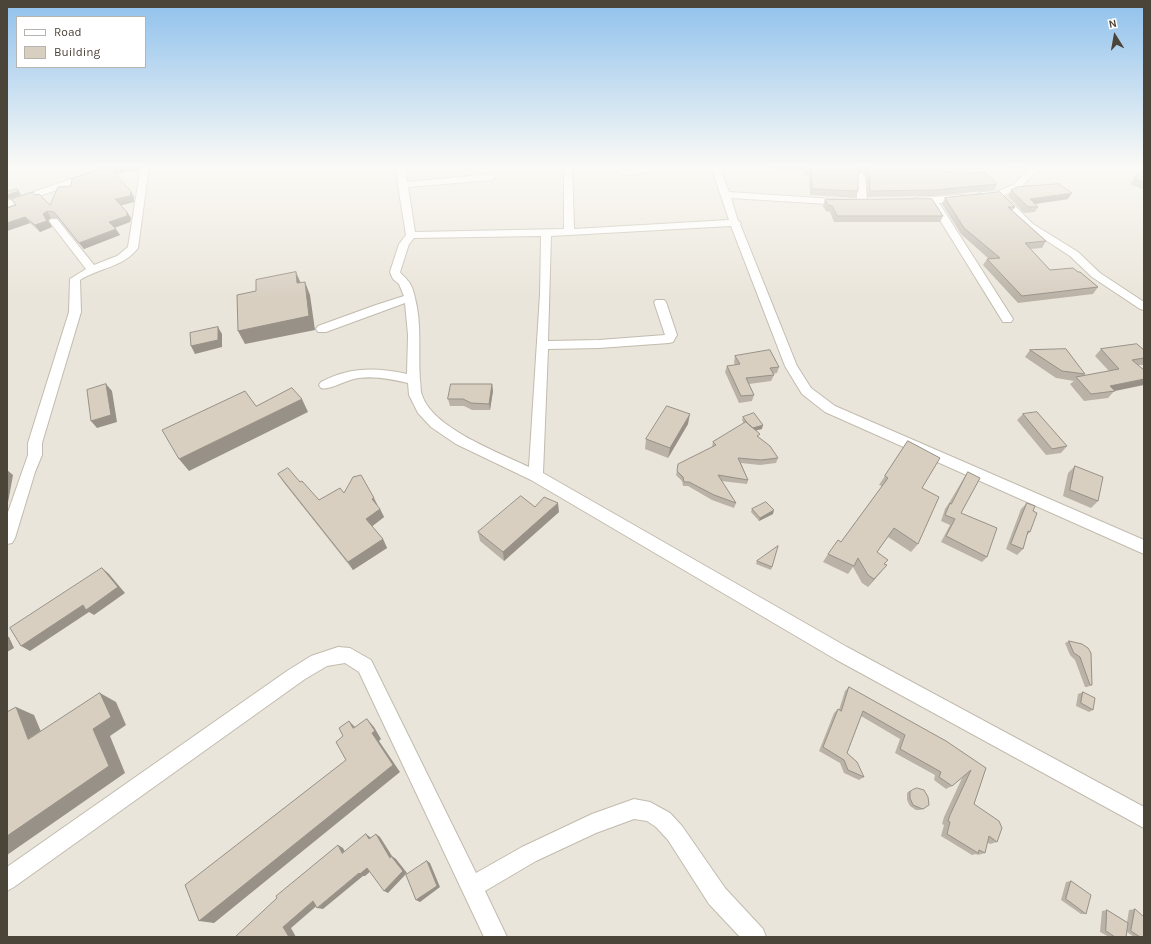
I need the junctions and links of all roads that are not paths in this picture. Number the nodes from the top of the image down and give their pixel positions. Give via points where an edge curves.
1 (139, 210) edge
2 (407, 210) edge
3 (569, 210) edge
4 (731, 210) edge
5 (938, 210) edge
6 (1015, 210) edge
7 (54, 221) edge
8 (736, 222) junction
9 (569, 232) junction
10 (546, 233) junction
11 (411, 235) junction
12 (92, 270) junction
13 (410, 298) junction
14 (660, 302) dead end
15 (1144, 307) edge
16 (1007, 319) dead end
17 (322, 329) dead end
18 (542, 345) junction
19 (414, 380) junction
20 (325, 385) dead end
21 (536, 476) junction
22 (7, 538) edge
23 (1144, 547) edge
24 (1144, 818) edge
25 (7, 880) edge
26 (472, 887) junction
27 (496, 937) edge
28 (755, 937) edge

1 - 12 street via 133,248 126,256
2 - 11 street
3 - 9 street
4 - 8 street
5 - 16 street
6 - 15 street via 1030,226 1074,254 1096,275
7 - 12 street
8 - 9 street
8 - 23 street via 743,248 791,366 799,382 812,398 837,412
9 - 10 street
10 - 11 street
10 - 18 street
11 - 13 street via 404,244 395,272 396,277 404,282
12 - 22 street via 75,279 75,312 36,443 35,455
13 - 17 street
13 - 19 street via 414,335
14 - 18 street via 671,335 669,339
18 - 21 street via 536,426
19 - 20 street via 359,372 335,379
19 - 21 street via 415,395 423,410 436,424 461,440
21 - 24 street via 841,652
25 - 26 street via 312,664 330,657 346,655 365,666
26 - 27 street
26 - 28 street via 529,854 592,824 634,809 650,812 663,820 675,833 717,896

